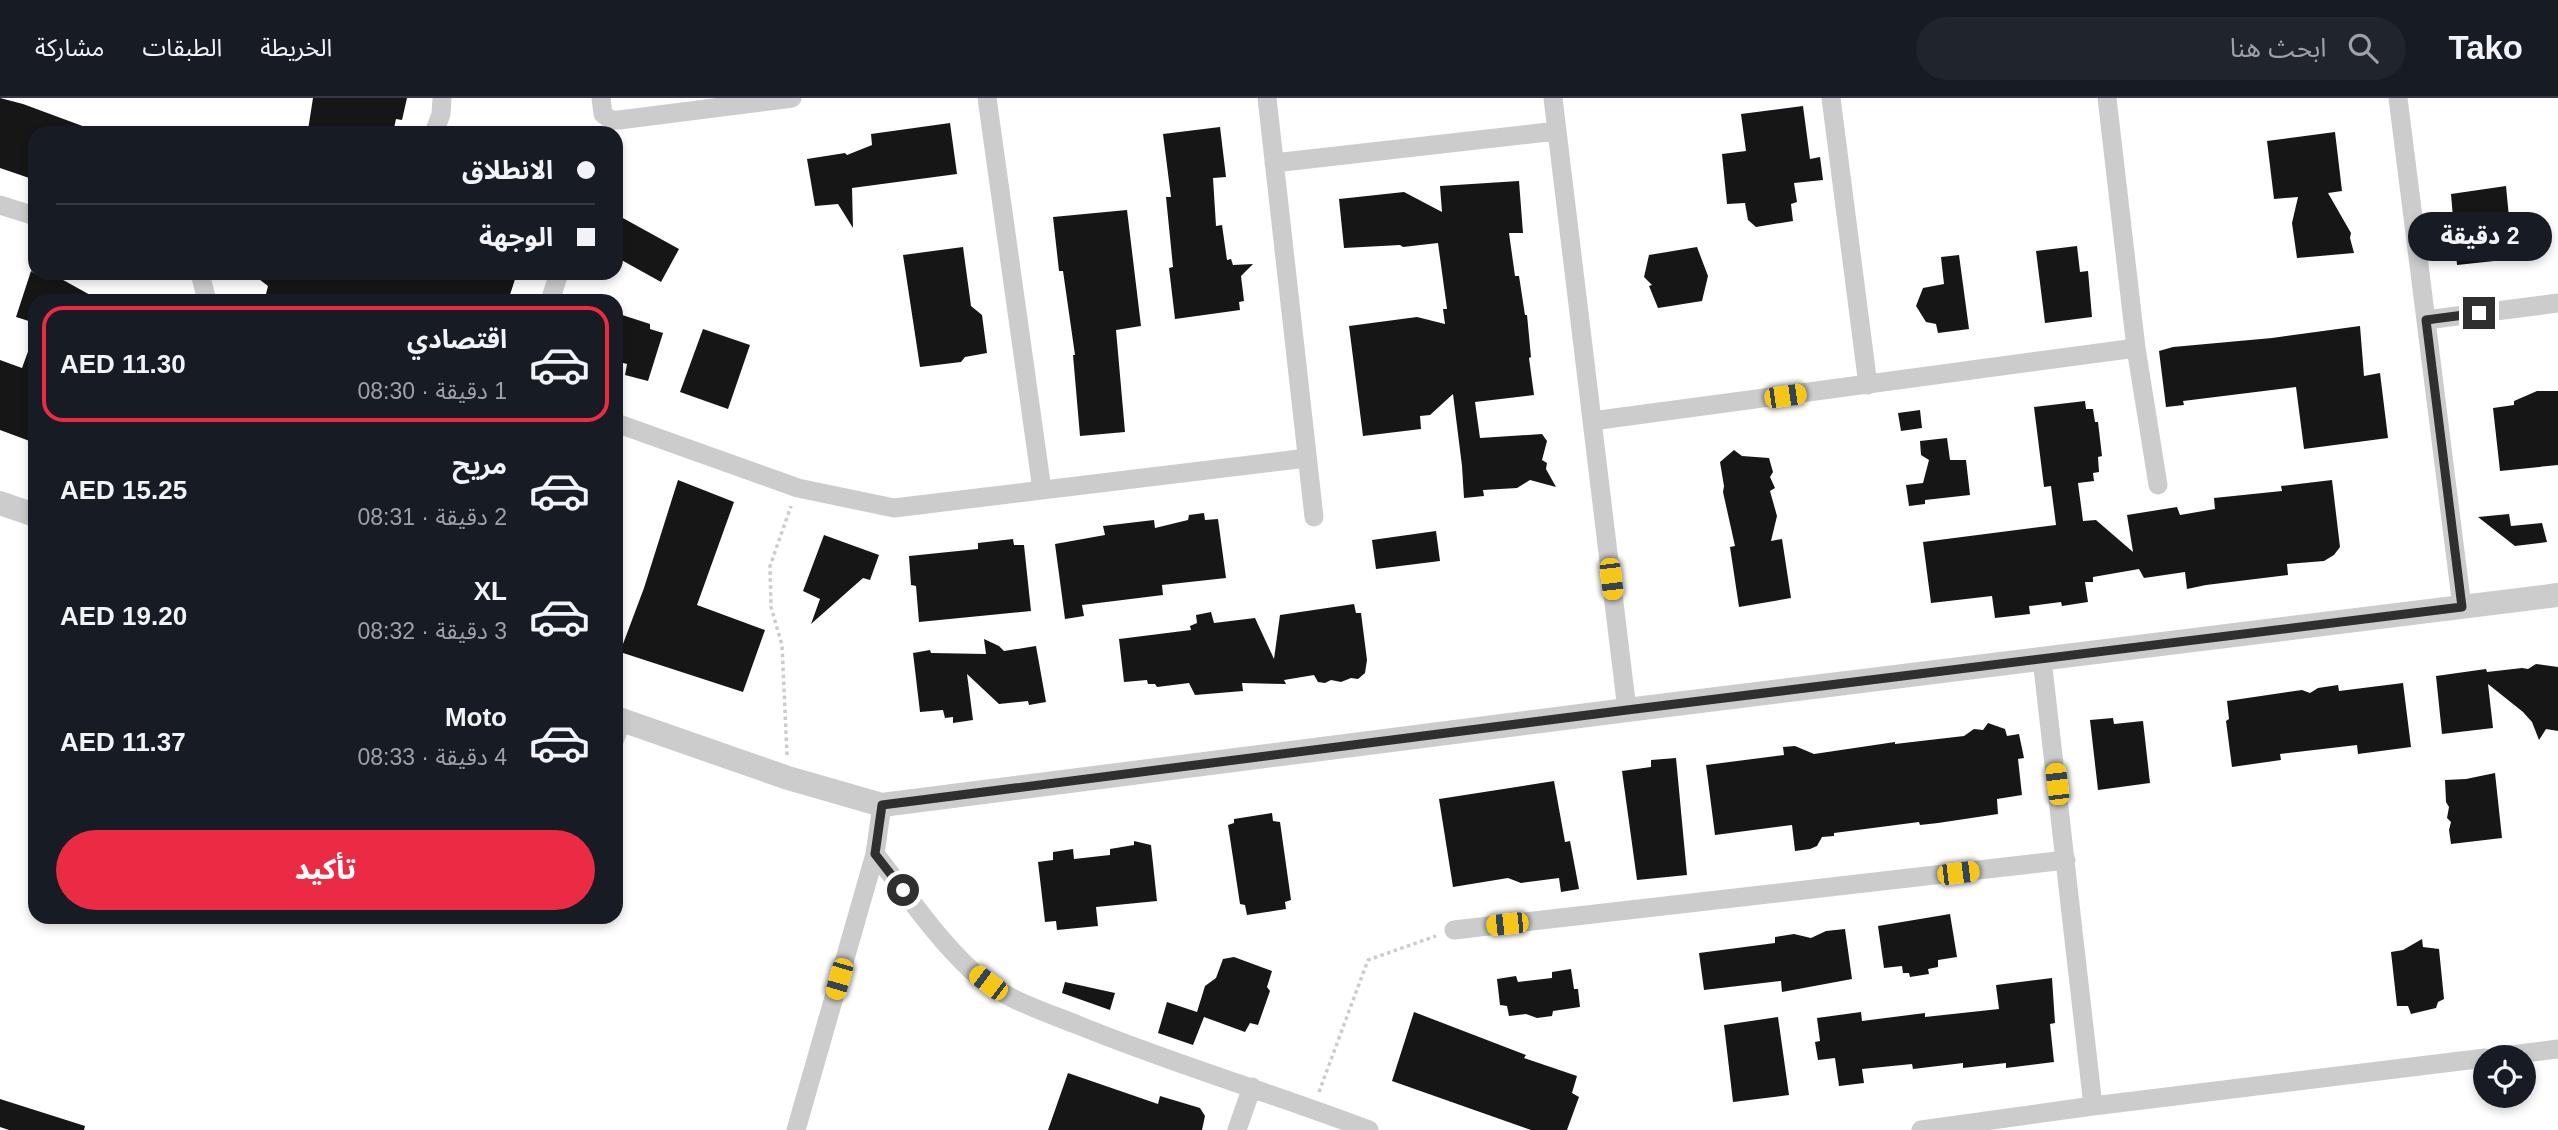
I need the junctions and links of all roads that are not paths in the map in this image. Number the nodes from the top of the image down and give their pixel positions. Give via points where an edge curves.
1 (442, 98) edge
2 (601, 98) edge
3 (792, 98) edge
4 (990, 98) edge
5 (1267, 98) edge
6 (1553, 98) edge
7 (1831, 98) edge
8 (2107, 98) edge
9 (2398, 98) edge
10 (437, 126) edge
11 (608, 126) edge
12 (1557, 131) junction
13 (1274, 163) junction
14 (0, 205) edge
15 (28, 214) edge
16 (2558, 303) edge
17 (2426, 320) junction
18 (2136, 348) junction
19 (1868, 385) junction
20 (1592, 421) junction
21 (623, 426) edge
22 (1307, 458) junction
23 (2158, 485) dead end
24 (1042, 490) junction
25 (0, 503) edge
26 (28, 513) edge
27 (1314, 517) dead end
28 (2558, 595) edge
29 (2462, 607) junction
30 (2042, 659) junction
31 (1627, 710) junction
32 (623, 721) edge
33 (882, 805) junction
34 (875, 854) junction
35 (2066, 860) junction
36 (1454, 930) road end
37 (2558, 1049) edge
38 (2536, 1052) edge
39 (2473, 1059) edge
40 (1252, 1087) junction
41 (2094, 1106) junction
42 (796, 1130) edge
43 (1237, 1130) edge
44 (1368, 1130) edge
45 (1921, 1130) edge

1 - 10 street
2 - 11 street
3 - 11 street
4 - 24 street
5 - 13 street
6 - 12 street
7 - 19 street
8 - 18 street
9 - 17 street
12 - 13 street
12 - 20 street
13 - 22 street
14 - 15 street
16 - 17 street
17 - 29 street
18 - 19 street
18 - 23 street
19 - 20 street
20 - 31 street
21 - 24 street via 797,488 894,508
22 - 24 street
22 - 27 street
25 - 26 street
28 - 29 street
29 - 30 street
30 - 31 street
30 - 35 street
31 - 33 street
32 - 33 street
33 - 34 street
34 - 40 street via 971,970 1006,997 1133,1048
34 - 42 street
35 - 36 street
35 - 41 street
37 - 38 street
39 - 41 street
40 - 43 street
40 - 44 street
41 - 45 street

